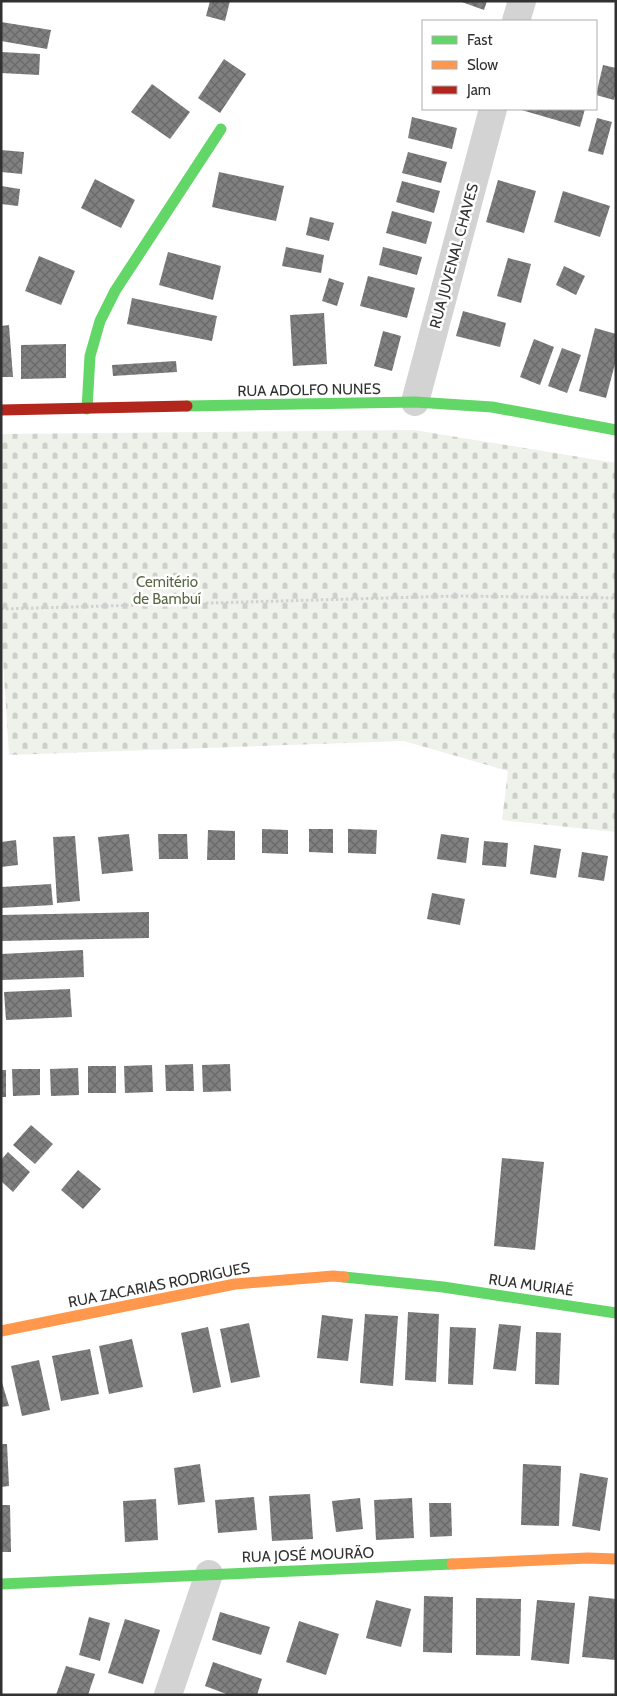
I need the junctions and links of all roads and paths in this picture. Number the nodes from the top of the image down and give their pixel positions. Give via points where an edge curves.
1 (522, 1) edge
2 (516, 20) edge
3 (493, 110) edge
4 (221, 129) dead end
5 (415, 402) junction
6 (1, 410) edge
7 (87, 410) junction
8 (616, 430) edge
9 (616, 598) edge
10 (1, 609) edge
11 (443, 1287) joint
12 (616, 1313) edge
13 (1, 1331) edge
14 (616, 1559) edge
15 (209, 1574) junction
16 (1, 1584) edge
17 (168, 1695) edge

1 - 2 street
3 - 5 street, RUA JUVENAL CHAVES
4 - 7 street via 115,291 100,322 90,356
5 - 7 street, RUA ADOLFO NUNES
5 - 8 street, RUA ADOLFO NUNES via 492,407
6 - 7 street, RUA ADOLFO NUNES
9 - 10 path via 456,596
11 - 12 street, RUA MURIAÉ
11 - 13 street, RUA ZACARIAS RODRIGUES via 333,1276 234,1284
14 - 15 street, RUA JOSÉ MOURÃO
15 - 16 street, RUA JOSÉ MOURÃO
15 - 17 street

